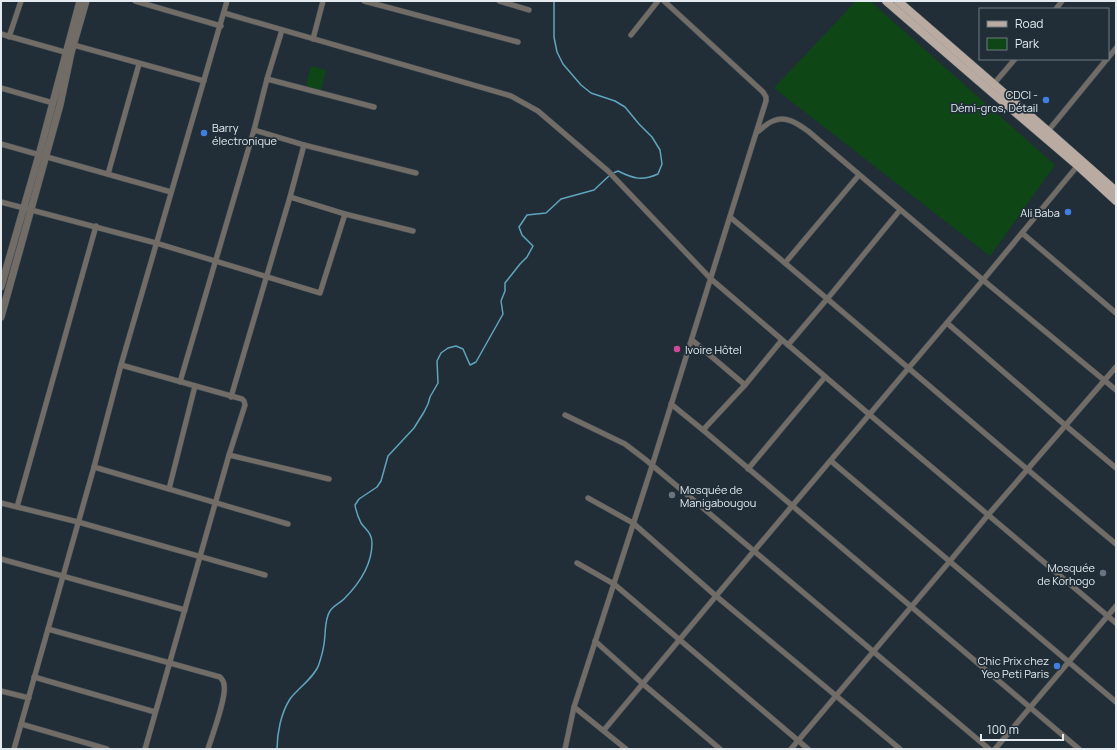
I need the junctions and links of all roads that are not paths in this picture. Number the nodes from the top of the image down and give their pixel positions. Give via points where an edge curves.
1 (21, 1) edge
2 (80, 1) edge
3 (86, 1) edge
4 (135, 1) edge
5 (227, 1) edge
6 (323, 1) edge
7 (364, 1) edge
8 (499, 1) edge
9 (658, 1) edge
10 (664, 1) edge
11 (886, 1) edge
12 (900, 6) edge
13 (529, 10) dead end
14 (224, 13) junction
15 (221, 26) junction
16 (282, 30) junction
17 (1, 34) edge
18 (631, 35) dead end
19 (9, 37) junction
20 (313, 39) junction
21 (518, 42) dead end
22 (71, 44) junction
23 (1116, 48) edge
24 (68, 53) junction
25 (1109, 57) edge
26 (1014, 60) edge
27 (1106, 60) edge
28 (139, 64) junction
29 (267, 79) junction
30 (204, 81) junction
31 (991, 87) junction
32 (1, 88) edge
33 (53, 103) junction
34 (374, 107) dead end
35 (254, 130) junction
36 (1048, 131) junction
37 (756, 133) junction
38 (1, 144) edge
39 (304, 145) junction
40 (43, 155) junction
41 (1080, 163) junction
42 (416, 173) dead end
43 (108, 174) junction
44 (859, 174) junction
45 (1115, 189) edge
46 (171, 192) junction
47 (290, 197) junction
48 (1116, 201) edge
49 (1, 202) edge
50 (27, 208) junction
51 (900, 210) junction
52 (345, 214) junction
53 (730, 217) junction
54 (96, 226) junction
55 (413, 231) dead end
56 (1022, 233) junction
57 (156, 243) junction
58 (215, 261) junction
59 (785, 263) junction
60 (267, 276) junction
61 (711, 279) junction
62 (983, 280) junction
63 (1, 287) edge
64 (827, 299) junction
65 (1116, 313) edge
66 (1, 317) edge
67 (947, 322) junction
68 (692, 340) junction
69 (782, 340) junction
70 (788, 345) junction
71 (121, 366) junction
72 (1116, 367) edge
73 (908, 368) junction
74 (825, 377) junction
75 (1105, 381) junction
76 (180, 382) junction
77 (745, 385) junction
78 (195, 386) junction
79 (1116, 390) edge
80 (231, 397) junction
81 (671, 404) junction
82 (565, 415) dead end
83 (870, 415) junction
84 (1065, 425) junction
85 (703, 430) junction
86 (229, 455) junction
87 (831, 461) junction
88 (652, 466) junction
89 (94, 467) junction
90 (748, 468) junction
91 (1116, 468) edge
92 (1026, 470) junction
93 (329, 478) dead end
94 (168, 489) junction
95 (588, 498) dead end
96 (1, 503) edge
97 (216, 503) junction
98 (792, 506) junction
99 (17, 507) junction
100 (988, 515) junction
101 (78, 522) junction
102 (633, 523) junction
103 (288, 524) dead end
104 (1116, 544) edge
105 (754, 552) junction
106 (200, 557) junction
107 (2, 559) edge
108 (950, 561) junction
109 (577, 563) dead end
110 (1, 566) edge
111 (265, 575) dead end
112 (62, 576) junction
113 (614, 584) junction
114 (716, 596) junction
115 (912, 606) junction
116 (1116, 606) edge
117 (185, 610) junction
118 (1108, 616) junction
119 (1116, 622) edge
120 (48, 629) junction
121 (680, 640) junction
122 (596, 641) junction
123 (873, 652) junction
124 (1069, 662) junction
125 (170, 663) junction
126 (34, 677) junction
127 (643, 684) junction
128 (1, 691) edge
129 (836, 696) junction
130 (29, 698) junction
131 (1116, 702) edge
132 (574, 707) junction
133 (1030, 707) junction
134 (155, 712) junction
135 (21, 724) junction
136 (604, 730) junction
137 (798, 741) junction
138 (14, 749) edge
139 (107, 749) edge
140 (145, 749) edge
141 (208, 749) edge
142 (565, 749) edge
143 (626, 749) edge
144 (720, 749) edge
145 (791, 749) edge
146 (808, 749) edge
147 (900, 749) edge
148 (989, 749) edge
149 (995, 749) edge
150 (1079, 749) edge

1 - 19 street
2 - 22 street
3 - 22 street
4 - 15 street
5 - 14 street
6 - 20 street
7 - 21 street
8 - 13 street
9 - 18 street
10 - 37 street via 766,96
11 - 12 main road
12 - 31 main road
14 - 15 street
14 - 16 street
15 - 30 street
16 - 20 street
16 - 29 street
17 - 19 street
19 - 24 street
20 - 61 street via 512,96 538,111 608,171
22 - 24 street
22 - 28 street
23 - 25 street
24 - 33 street
24 - 40 street via 60,105
26 - 31 street
27 - 36 street
28 - 30 street
28 - 43 street
29 - 34 street
29 - 35 street
30 - 46 street
31 - 36 main road
31 - 41 main road
32 - 33 street
33 - 40 street
35 - 39 street
35 - 58 street
36 - 41 main road
37 - 44 street via 773,121 792,121 808,131
37 - 53 street
38 - 40 street
39 - 42 street
39 - 47 street
40 - 43 street
40 - 50 street
41 - 45 main road
41 - 48 main road
41 - 56 street
43 - 46 street
44 - 51 street
44 - 59 street
46 - 57 street
47 - 52 street
47 - 60 street
49 - 50 street
50 - 54 street
50 - 63 street
50 - 66 street
51 - 62 street
51 - 64 street
52 - 55 street
52 - 60 street via 320,293
53 - 59 street
53 - 61 street
54 - 57 street
54 - 99 street
56 - 62 street
56 - 65 street
57 - 58 street
57 - 71 street
58 - 60 street
58 - 76 street
59 - 64 street
60 - 80 street
61 - 68 street
61 - 69 street
62 - 67 street
62 - 75 street
64 - 70 street
64 - 73 street
67 - 73 street
67 - 84 street
68 - 77 street
68 - 81 street
69 - 70 street
69 - 77 street
70 - 74 street
71 - 76 street
71 - 89 street
72 - 75 street
73 - 83 street
73 - 92 street
74 - 83 street
74 - 90 street
75 - 79 street
75 - 84 street
76 - 78 street
77 - 85 street
78 - 80 street
78 - 94 street
80 - 86 street via 242,399 245,405
81 - 85 street
81 - 88 street
82 - 88 street via 624,444
83 - 87 street
83 - 100 street
84 - 91 street
84 - 92 street
85 - 90 street
86 - 93 street
86 - 97 street
87 - 98 street
87 - 108 street
88 - 102 street
88 - 105 street
89 - 94 street
89 - 101 street
90 - 98 street
92 - 100 street
92 - 104 street
94 - 97 street
95 - 102 street
96 - 99 street
97 - 103 street
97 - 106 street
98 - 105 street
98 - 115 street
99 - 101 street
100 - 108 street
100 - 118 street
101 - 106 street
101 - 112 street
102 - 113 street
102 - 114 street
105 - 114 street
105 - 123 street
106 - 111 street
106 - 117 street
107 - 110 street
107 - 112 street
108 - 115 street
108 - 124 street
109 - 113 street
112 - 117 street
112 - 120 street
113 - 121 street
113 - 122 street
114 - 121 street
114 - 129 street
115 - 123 street
115 - 133 street
116 - 118 street
117 - 125 street
118 - 119 street
118 - 124 street
120 - 125 street
120 - 126 street
121 - 127 street
121 - 137 street
122 - 127 street
122 - 132 street
123 - 129 street
123 - 148 street
124 - 131 street
124 - 133 street
125 - 134 street
125 - 141 street via 215,675 222,680 225,690 223,700
126 - 130 street
126 - 134 street
127 - 136 street
127 - 144 street
128 - 130 street
129 - 137 street
129 - 147 street
130 - 135 street
132 - 136 street
132 - 142 street
133 - 149 street
133 - 150 street
134 - 140 street
135 - 138 street
135 - 139 street
136 - 143 street
137 - 145 street
137 - 146 street

